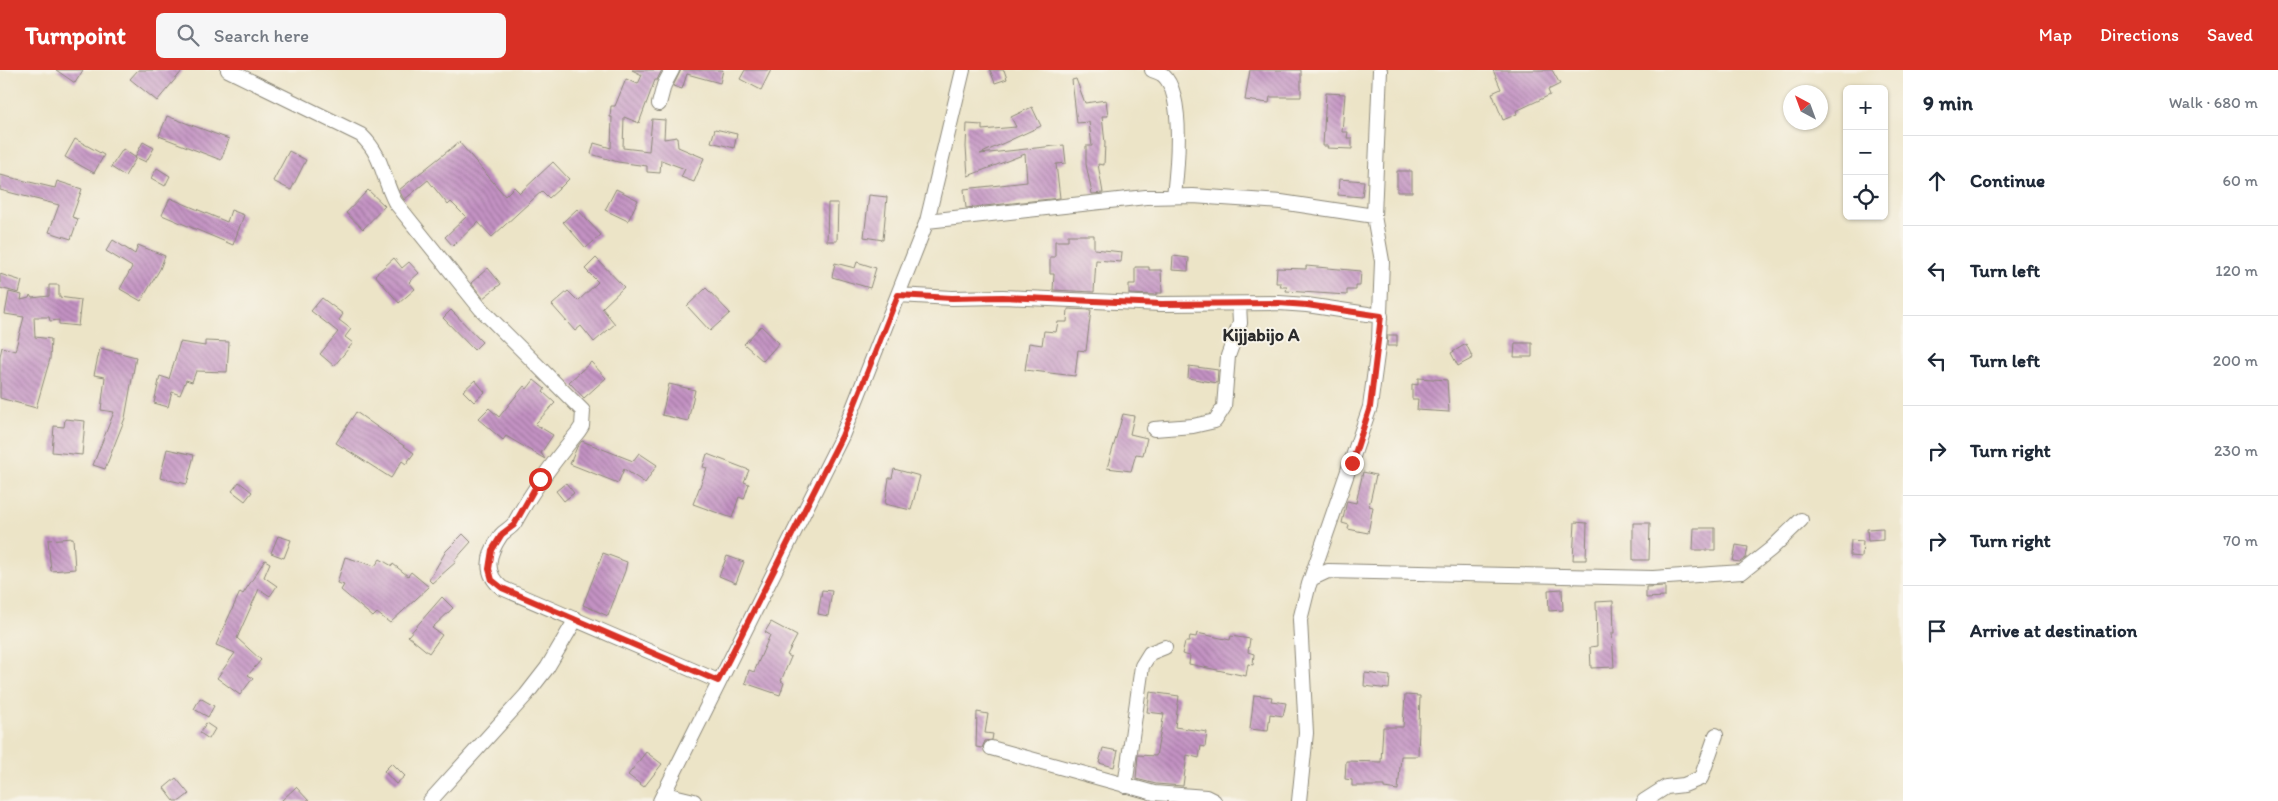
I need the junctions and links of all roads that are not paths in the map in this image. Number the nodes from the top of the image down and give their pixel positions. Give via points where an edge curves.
1 (228, 70) edge
2 (672, 70) edge
3 (963, 70) edge
4 (1152, 70) edge
5 (1380, 70) edge
6 (659, 104) dead end
7 (1174, 196) junction
8 (1374, 216) junction
9 (927, 221) junction
10 (898, 295) junction
11 (1239, 304) junction
12 (1381, 316) junction
13 (1154, 429) dead end
14 (1801, 520) dead end
15 (576, 619) junction
16 (1300, 620) junction
17 (1165, 648) dead end
18 (718, 681) junction
19 (1716, 735) dead end
20 (991, 748) dead end
21 (1125, 786) junction
22 (662, 797) edge
23 (430, 801) edge
24 (694, 801) edge
25 (1214, 801) edge
26 (1299, 801) edge
27 (1644, 801) edge

1 - 15 street via 360,135 373,147 395,202 481,309 583,411 582,426 540,479 514,525 502,534 492,550 489,569 492,580 502,588
2 - 6 street
3 - 9 street
4 - 7 street via 1163,75 1172,88 1179,159
5 - 8 street
7 - 8 street via 1281,202
7 - 9 street
8 - 12 street via 1382,261
9 - 10 street
10 - 11 street
10 - 18 street via 842,436
11 - 12 street via 1307,305
11 - 13 street via 1240,323 1228,356 1224,407 1215,421
12 - 16 street via 1370,407 1309,584
14 - 16 street via 1742,572 1653,578 1328,571 1311,579
15 - 18 street
15 - 23 street via 526,695
16 - 26 street via 1306,733
17 - 21 street via 1150,653 1142,666
18 - 22 street
19 - 27 street via 1701,778 1666,787
20 - 21 street
21 - 25 street via 1154,793 1206,797
22 - 24 street

